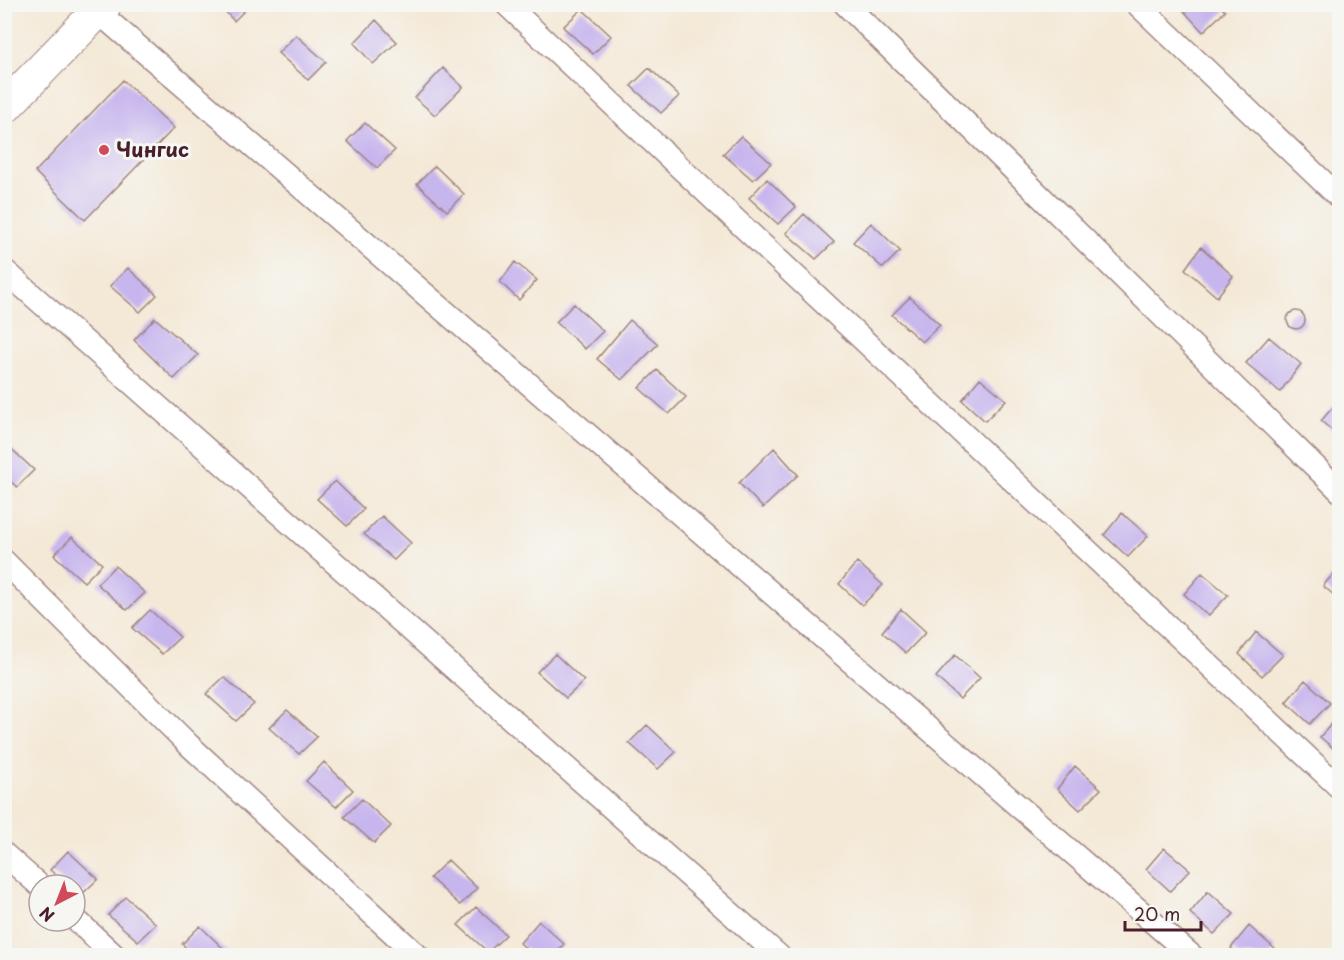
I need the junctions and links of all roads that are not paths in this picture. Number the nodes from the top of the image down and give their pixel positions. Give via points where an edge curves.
1 (506, 4) edge
2 (844, 4) edge
3 (1137, 4) edge
4 (101, 8) edge
5 (4, 108) edge
6 (1340, 198) edge
7 (4, 270) edge
8 (1340, 491) edge
9 (4, 561) edge
10 (1340, 788) edge
11 (4, 854) edge
12 (27, 874) edge
13 (87, 930) edge
14 (115, 956) edge
15 (418, 956) edge
16 (779, 956) edge
17 (1192, 956) edge

1 - 10 street
2 - 8 street
3 - 6 street
4 - 5 main road
4 - 17 street
7 - 16 street
9 - 15 street via 189,745
11 - 12 street
13 - 14 street

